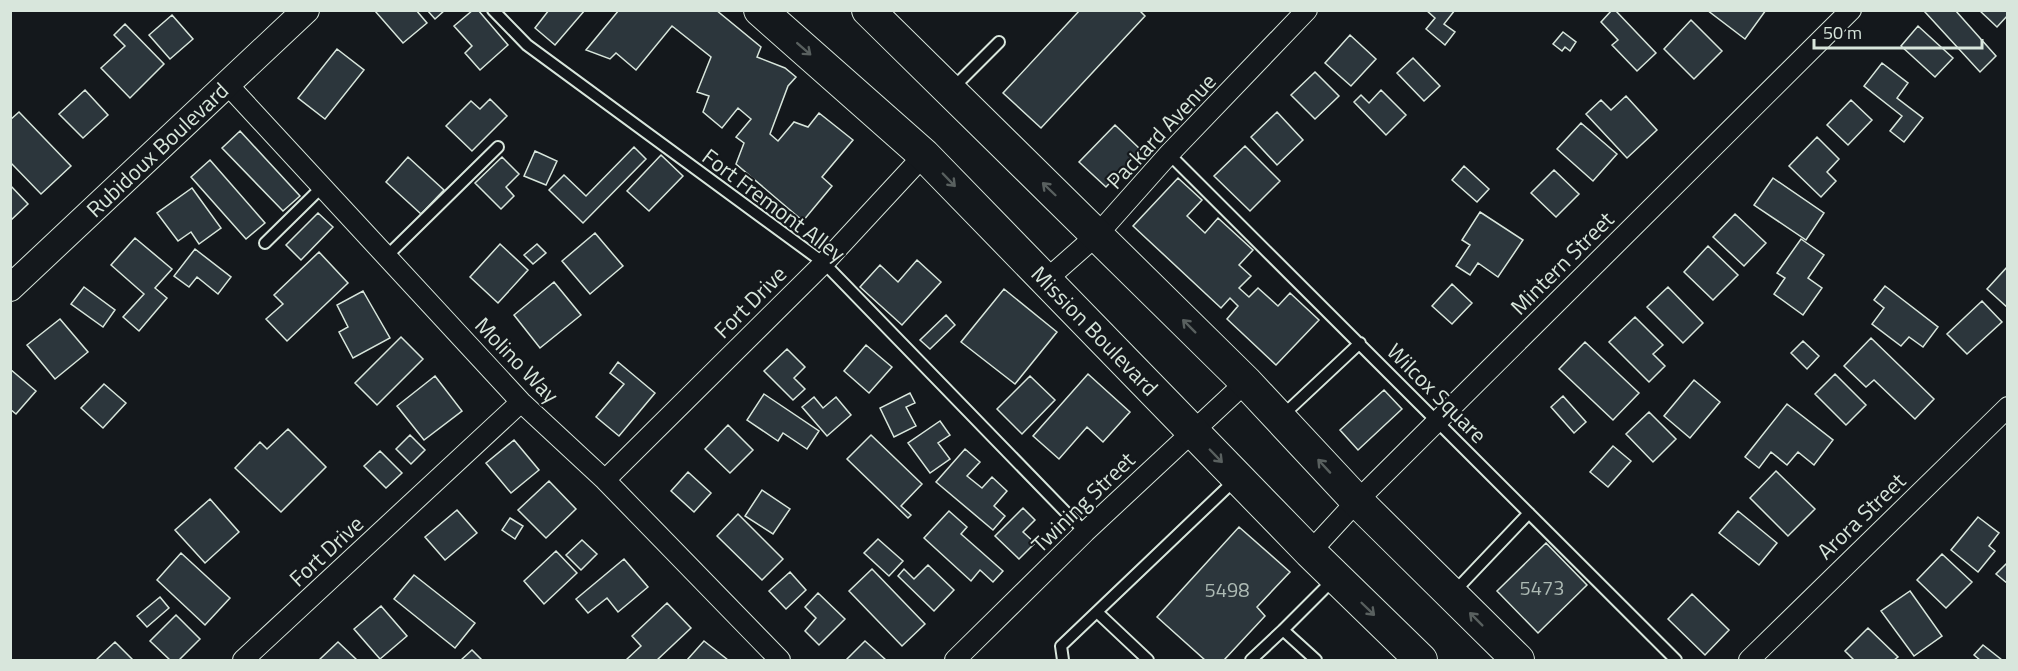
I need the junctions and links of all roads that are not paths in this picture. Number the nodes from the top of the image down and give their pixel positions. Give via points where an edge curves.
1 (306, 10) edge
2 (493, 10) edge
3 (760, 10) edge
4 (868, 10) edge
5 (1307, 10) edge
6 (1851, 10) edge
7 (999, 42) dead end
8 (228, 85) junction
9 (949, 92) junction
10 (498, 147) dead end
11 (1169, 154) junction
12 (924, 155) junction
13 (323, 186) junction
14 (1097, 235) junction
15 (265, 243) dead end
16 (387, 256) junction
17 (824, 263) junction
18 (1046, 280) junction
19 (10, 288) edge
20 (1359, 343) junction
21 (1246, 382) junction
22 (521, 402) junction
23 (2007, 406) edge
24 (1280, 419) junction
25 (1438, 421) junction
26 (1192, 431) junction
27 (1238, 478) junction
28 (605, 480) junction
29 (1357, 501) junction
30 (1529, 513) junction
31 (1085, 532) junction
32 (1310, 552) junction
33 (1336, 577) junction
34 (1451, 595) junction
35 (1097, 612) junction
36 (1283, 630) junction
37 (243, 660) edge
38 (780, 660) edge
39 (955, 660) edge
40 (1063, 660) edge
41 (1148, 660) edge
42 (1251, 660) edge
43 (1316, 660) edge
44 (1421, 660) edge
45 (1518, 660) edge
46 (1676, 660) edge
47 (1749, 660) edge

1 - 8 street, Rubidoux Boulevard
2 - 17 lane, Fort Fremont Alley via 527,45
3 -> 12 main road, Mission Boulevard
4 - 9 main road
5 - 11 street, Packard Avenue
6 - 25 street, Mintern Street
7 - 9 lane
8 - 13 street, Molino Way
8 - 19 street, Rubidoux Boulevard
14 -> 9 main road
10 - 16 lane
11 - 14 street, Packard Avenue
11 - 20 lane, Wilcox Square
12 - 17 street, Fort Drive
12 -> 18 main road, Mission Boulevard
13 - 15 lane
13 - 16 street, Molino Way
14 - 18 street, Packard Avenue
21 -> 14 main road
16 - 22 street, Molino Way
17 - 28 street, Fort Drive
17 - 31 lane, Fort Fremont Alley
18 - 26 main road, Mission Boulevard
20 - 24 lane
20 - 25 lane, Wilcox Square
21 - 24 main road
21 - 26 street, Twining Street
22 - 28 street, Molino Way
22 - 37 street, Fort Drive
23 - 47 street, Arora Street
29 -> 24 main road
25 - 29 street, Mintern Street
25 - 30 lane, Wilcox Square
26 -> 27 main road, Mission Boulevard
26 - 31 street, Twining Street
27 - 32 main road, Mission Boulevard
27 - 35 lane
28 - 38 street, Molino Way
29 - 32 street, Mintern Street
29 - 34 main road
30 - 34 lane
30 - 46 lane, Wilcox Square
31 - 39 street, Twining Street
32 - 33 main road, Mission Boulevard
33 - 36 lane
33 -> 44 main road, Mission Boulevard
45 -> 34 main road
35 - 40 lane via 1062,646
35 - 41 lane
36 - 42 lane
36 - 43 lane

